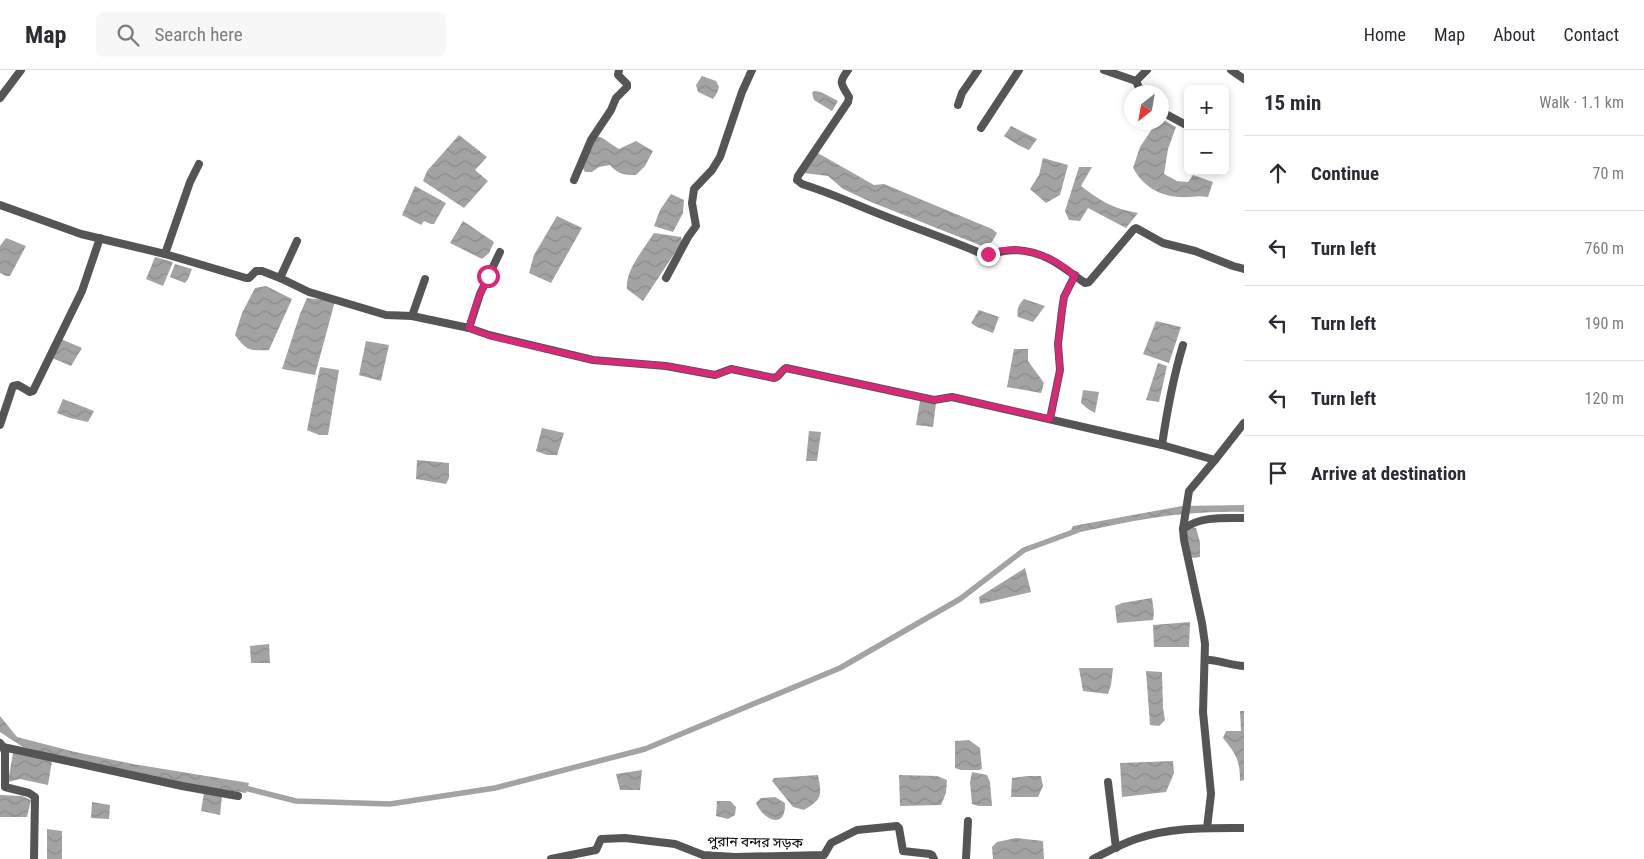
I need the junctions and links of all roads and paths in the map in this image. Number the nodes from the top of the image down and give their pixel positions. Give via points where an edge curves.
1 (22, 70) edge
2 (619, 70) edge
3 (752, 70) edge
4 (848, 70) edge
5 (978, 70) edge
6 (1019, 70) edge
7 (1104, 70) edge
8 (1147, 70) edge
9 (1231, 70) edge
10 (1244, 79) edge
11 (1136, 80) junction
12 (1138, 85) edge
13 (0, 98) edge
14 (958, 105) dead end
15 (1169, 116) edge
16 (1184, 124) edge
17 (981, 128) dead end
18 (199, 164) dead end
19 (574, 180) dead end
20 (0, 205) edge
21 (100, 238) junction
22 (297, 241) dead end
23 (500, 252) dead end
24 (165, 254) junction
25 (1244, 268) edge
26 (1075, 276) junction
27 (280, 278) junction
28 (666, 278) dead end
29 (425, 279) dead end
30 (412, 316) junction
31 (469, 328) junction
32 (1183, 346) dead end
33 (1050, 419) junction
34 (1244, 423) edge
35 (0, 426) edge
36 (1162, 446) junction
37 (1215, 460) junction
38 (1244, 518) edge
39 (1184, 529) junction
40 (1205, 660) junction
41 (1244, 666) edge
42 (1, 745) edge
43 (1108, 782) dead end
44 (238, 796) dead end
45 (968, 821) dead end
46 (1207, 828) junction
47 (1244, 828) edge
48 (1116, 848) junction
49 (34, 859) edge
50 (551, 859) edge
51 (934, 859) edge
52 (966, 859) edge
53 (1093, 859) edge

1 - 13 street
2 - 19 street via 618,75 627,87 616,98 612,110 591,140
3 - 28 street via 720,157 694,189 692,203 696,226
4 - 26 street via 840,84 849,97 848,102 797,180 980,253 1016,250 1043,255 1066,267
5 - 14 street
6 - 17 street
7 - 11 street
8 - 11 street
9 - 10 street
11 - 12 street
15 - 16 street
18 - 24 street
20 - 21 street
21 - 24 street
21 - 35 street via 82,291 33,391 13,386
22 - 27 street
23 - 31 street via 480,294
24 - 27 street via 246,278 256,271
25 - 26 street via 1163,243 1136,228 1088,283
26 - 33 street via 1064,297 1058,344 1060,370
27 - 30 street via 309,292 386,315
29 - 30 street
30 - 31 street
31 - 33 street via 593,360 666,366 716,375 731,369 774,378 786,368 934,400 952,397
32 - 36 street via 1170,392
33 - 36 street
34 - 37 street
36 - 37 street
37 - 39 street via 1191,487
38 - 39 street via 1202,519
39 - 40 street via 1202,623
40 - 41 street via 1209,658
40 - 46 street via 1204,728 1211,794
42 - 44 street
42 - 49 street via 5,752 5,787 35,797
43 - 48 street
45 - 52 street
46 - 47 street
46 - 48 street via 1174,830 1136,839
48 - 53 street
50 - 51 street, পুরান বন্দর সড়ক via 596,850 601,839 624,838 675,844 703,855 824,856 831,843 857,830 897,826 903,851 930,854

